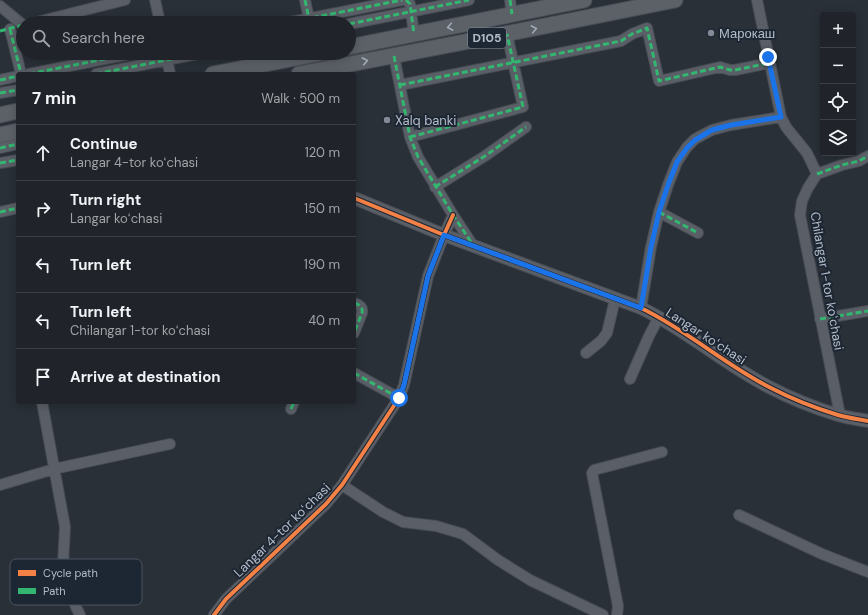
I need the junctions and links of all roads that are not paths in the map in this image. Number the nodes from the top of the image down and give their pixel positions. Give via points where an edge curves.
1 (125, 0) edge
2 (155, 0) edge
3 (305, 0) edge
4 (402, 0) edge
5 (406, 0) edge
6 (469, 0) edge
7 (584, 0) edge
8 (675, 0) edge
9 (757, 0) edge
10 (0, 6) edge
11 (511, 7) edge
12 (411, 12) junction
13 (61, 16) edge
14 (158, 16) edge
15 (308, 16) edge
16 (323, 16) edge
17 (16, 19) edge
18 (356, 23) edge
19 (16, 27) edge
20 (5, 30) edge
21 (414, 34) junction
22 (507, 34) junction
23 (356, 46) edge
24 (394, 56) junction
25 (100, 60) edge
26 (151, 60) edge
27 (168, 60) edge
28 (285, 60) edge
29 (514, 62) junction
30 (769, 63) junction
31 (20, 72) edge
32 (39, 72) edge
33 (104, 72) edge
34 (170, 72) edge
35 (223, 72) edge
36 (310, 72) edge
37 (16, 76) edge
38 (0, 80) edge
39 (400, 85) junction
40 (16, 90) edge
41 (0, 93) edge
42 (16, 112) edge
43 (0, 115) edge
44 (781, 117) junction
45 (526, 126) dead end
46 (16, 132) edge
47 (0, 135) edge
48 (410, 137) junction
49 (16, 144) edge
50 (0, 148) edge
51 (868, 156) edge
52 (16, 160) edge
53 (0, 163) edge
54 (817, 174) junction
55 (435, 187) junction
56 (356, 199) edge
57 (16, 208) edge
58 (0, 212) edge
59 (659, 212) junction
60 (453, 216) junction
61 (698, 233) dead end
62 (444, 235) junction
63 (474, 246) junction
64 (615, 299) junction
65 (356, 303) edge
66 (641, 308) junction
67 (868, 311) edge
68 (659, 317) junction
69 (820, 319) junction
70 (356, 328) edge
71 (586, 353) dead end
72 (356, 374) edge
73 (630, 379) dead end
74 (399, 398) junction
75 (42, 404) edge
76 (840, 415) junction
77 (866, 419) edge
78 (170, 444) dead end
79 (662, 452) dead end
80 (54, 469) junction
81 (0, 485) edge
82 (342, 486) junction
83 (739, 515) dead end
84 (63, 559) edge
85 (868, 572) edge
86 (76, 605) edge
87 (80, 615) edge
88 (214, 615) edge
89 (603, 615) edge
90 (617, 615) edge

1 - 13 street
2 - 14 street
3 - 15 street
4 - 16 street
5 - 12 street via 410,4
6 - 12 street
7 - 11 main road, D105
22 -> 8 main road, D105
9 - 30 street
10 - 17 street
11 -> 21 main road, D105
12 - 18 street
12 - 21 street
19 - 20 street
20 - 31 street
21 - 23 main road, D105
22 - 24 main road, D105
22 - 29 street
36 -> 24 main road, D105
24 - 39 street
25 - 32 street
26 - 33 street
27 - 34 street
28 - 35 main road
29 - 30 street via 621,40 647,28 659,80 720,67 735,70
29 - 39 street
29 - 48 street via 523,107
30 - 44 street
37 - 38 street
39 - 48 street
40 - 41 street
42 - 43 main road
44 - 54 street via 807,153
44 - 59 street via 712,130 695,140 677,162
45 - 55 street via 485,156
46 - 47 main road
48 - 55 street
49 - 50 street
51 - 54 street
52 - 53 street
54 - 69 street, Chilangar 1-tor koʻchasi via 802,201 800,215
55 - 60 street
56 - 62 street, Langar koʻchasi
57 - 58 street
59 - 61 street
59 - 66 street
60 - 62 street, Langar 4-tor koʻchasi
60 - 63 street
62 - 63 street, Langar koʻchasi
62 - 74 street, Langar 4-tor koʻchasi via 428,276
63 - 64 street, Langar koʻchasi
64 - 66 street, Langar koʻchasi
64 - 71 street via 607,333
65 - 70 street via 361,307 362,313
66 - 68 street, Langar koʻchasi
67 - 69 street
68 - 73 street
68 - 76 street, Langar koʻchasi via 770,388
69 - 76 street, Chilangar 1-tor koʻchasi
72 - 74 street
74 - 82 street, Langar 4-tor koʻchasi
75 - 80 street
76 - 77 street, Langar koʻchasi
78 - 80 street
79 - 90 street via 594,470 592,473 618,606
80 - 81 street
80 - 84 street via 65,527
82 - 88 street, Langar 4-tor koʻchasi via 226,599
82 - 89 street via 403,522 436,526 462,534 530,580
83 - 85 street via 822,554
86 - 87 street

